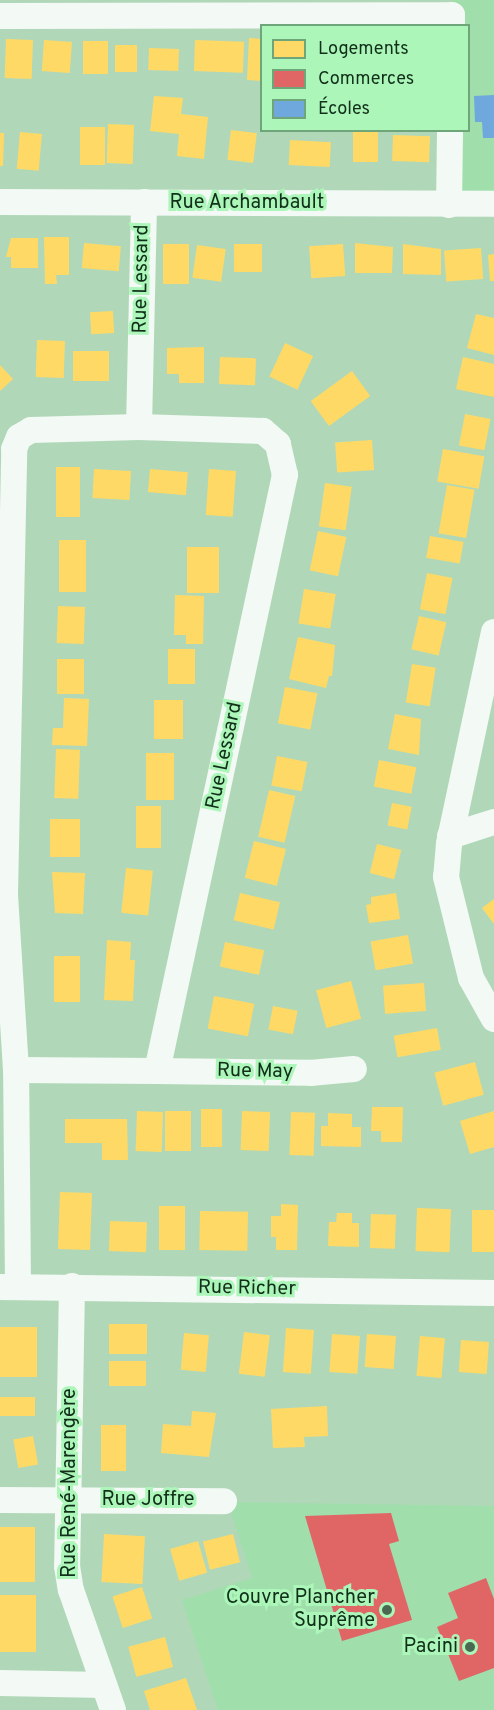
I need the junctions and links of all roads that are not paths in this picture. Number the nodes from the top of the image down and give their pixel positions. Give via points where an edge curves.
1 (0, 16) edge
2 (452, 24) edge
3 (450, 132) edge
4 (0, 202) edge
5 (144, 202) junction
6 (494, 204) edge
7 (449, 205) junction
8 (139, 427) junction
9 (494, 632) edge
10 (494, 822) edge
11 (450, 836) junction
12 (494, 1019) edge
13 (354, 1069) dead end
14 (16, 1070) junction
15 (157, 1071) junction
16 (72, 1286) junction
17 (9, 1287) edge
18 (494, 1293) edge
19 (0, 1500) edge
20 (68, 1500) junction
21 (224, 1501) dead end
22 (0, 1683) edge
23 (104, 1684) junction
24 (113, 1710) edge

1 - 2 street via 453,15
3 - 7 street
4 - 5 street, Rue Archambault
5 - 7 street, Rue Archambault
5 - 8 street, Rue Lessard
6 - 7 street, Rue Archambault
8 - 14 street, Rue Lessard via 31,430 19,437 14,449 4,893
8 - 15 street, Rue Lessard via 263,431 278,444 285,475
9 - 11 street
10 - 11 street
11 - 12 street via 446,859 448,891 471,978
13 - 15 street, Rue May via 310,1073
14 - 15 street
14 - 17 street, Rue Lessard
16 - 17 street, Rue Richer
16 - 18 street, Rue Richer
16 - 20 street, Rue René-Marengère
19 - 20 street, Rue Joffre
20 - 21 street, Rue Joffre
20 - 23 street, Rue René-Marengère via 69,1579
22 - 23 street
23 - 24 street, Rue René-Marengère

